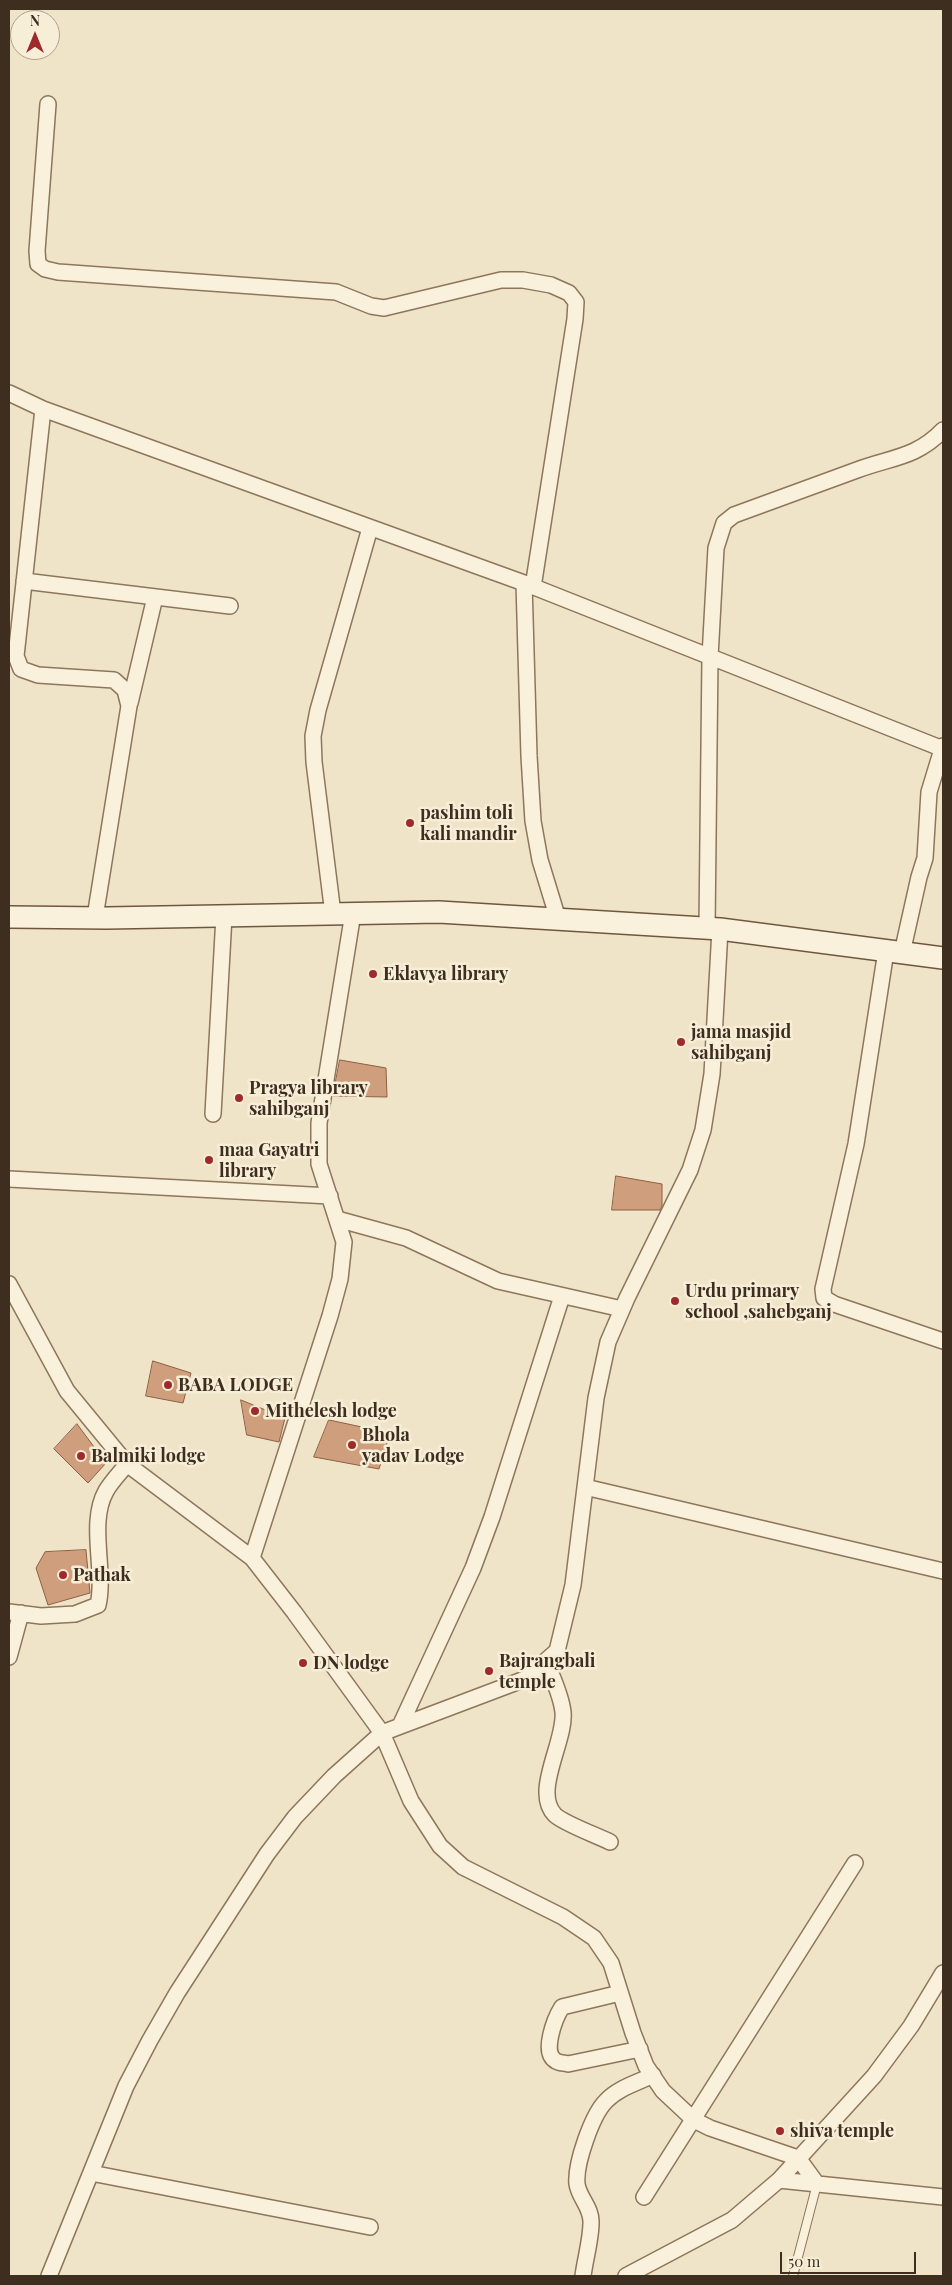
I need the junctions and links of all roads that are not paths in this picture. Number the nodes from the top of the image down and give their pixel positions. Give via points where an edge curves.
1 (48, 104) dead end
2 (9, 392) edge
3 (43, 409) junction
4 (943, 430) edge
5 (370, 528) junction
6 (24, 581) junction
7 (529, 585) junction
8 (155, 597) junction
9 (230, 606) dead end
10 (710, 657) junction
11 (15, 671) edge
12 (129, 706) junction
13 (943, 748) edge
14 (343, 914) junction
15 (224, 916) junction
16 (9, 917) edge
17 (94, 917) junction
18 (558, 918) junction
19 (714, 929) junction
20 (894, 952) junction
21 (943, 958) edge
22 (213, 1114) dead end
23 (9, 1179) edge
24 (330, 1196) junction
25 (337, 1219) junction
26 (9, 1284) edge
27 (562, 1296) junction
28 (622, 1309) junction
29 (943, 1341) edge
30 (127, 1464) junction
31 (585, 1487) junction
32 (252, 1558) junction
33 (943, 1571) edge
34 (15, 1613) edge
35 (9, 1657) edge
36 (546, 1661) junction
37 (400, 1726) junction
38 (382, 1733) junction
39 (610, 1842) dead end
40 (855, 1863) dead end
41 (943, 1973) edge
42 (620, 1993) junction
43 (640, 2049) junction
44 (653, 2076) junction
45 (694, 2120) junction
46 (800, 2161) junction
47 (91, 2173) junction
48 (779, 2180) junction
49 (815, 2180) junction
50 (943, 2196) edge
51 (644, 2197) dead end
52 (370, 2227) dead end
53 (49, 2276) edge
54 (583, 2276) edge
55 (626, 2276) edge
56 (793, 2276) edge

1 - 7 street via 37,252 38,264 45,269 336,292 384,308 501,280 551,285 569,293 576,302 575,319
2 - 3 street
3 - 5 street
3 - 6 street
4 - 10 street via 928,445 911,453 734,514 724,523 716,548
5 - 7 street
5 - 14 street via 318,710 314,736 317,791
6 - 8 street
6 - 11 street
7 - 10 street
7 - 18 street via 529,756 533,821 540,860
8 - 9 street
8 - 12 street
10 - 13 street
10 - 19 street
11 - 12 street via 114,680 125,690
12 - 17 street
13 - 20 street via 929,792 925,858
14 - 15 main road
14 - 18 main road via 439,912
14 - 24 street via 320,1123 320,1164
15 - 17 main road
15 - 22 street
16 - 17 main road
18 - 19 main road
19 - 20 main road
19 - 28 street via 712,1074 703,1130 690,1170
20 - 21 main road
20 - 29 street via 856,1144 822,1289 824,1298 834,1304
23 - 24 street
24 - 25 street
25 - 27 street via 406,1238 498,1281
25 - 32 street via 344,1242 335,1297
26 - 30 street via 67,1391
27 - 28 street
27 - 37 street via 473,1568
28 - 31 street via 608,1342 596,1398
30 - 32 street
30 - 34 street via 105,1492 100,1514 102,1589 98,1606 75,1614 41,1616
31 - 33 street
31 - 36 street via 570,1595 557,1651
32 - 38 street
34 - 35 street
36 - 37 street via 525,1679
36 - 39 street via 563,1712 547,1802 556,1816
37 - 38 street
38 - 42 street via 411,1801 440,1846 463,1867 563,1917 594,1938 611,1963
38 - 47 street via 295,1817 261,1862 155,2032 126,2086
40 - 45 street
41 - 46 street via 911,2026 874,2076
42 - 43 street
42 - 43 street via 562,2007 552,2028 552,2058 568,2064
43 - 44 street
44 - 45 street via 663,2091
44 - 54 street via 605,2101 588,2136 577,2184 590,2212 591,2223
45 - 46 street
45 - 51 street
46 - 48 street
46 - 49 street
47 - 52 street
47 - 53 street
48 - 49 street
48 - 55 street via 732,2220
49 - 50 street
49 - 56 lane

